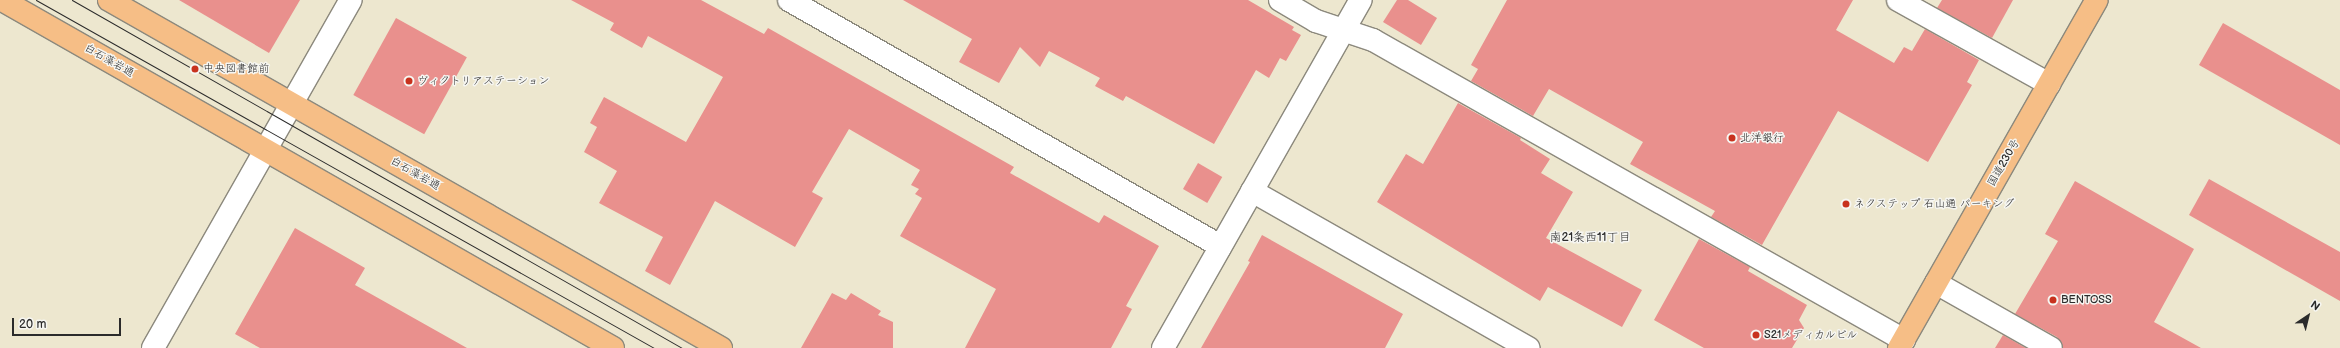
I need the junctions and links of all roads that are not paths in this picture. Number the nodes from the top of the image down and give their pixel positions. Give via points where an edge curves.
1 (2, 0) edge
2 (109, 0) edge
3 (351, 0) edge
4 (789, 0) edge
5 (1280, 0) edge
6 (1361, 0) edge
7 (1898, 0) edge
8 (2097, 0) edge
9 (1344, 29) junction
10 (2049, 84) junction
11 (292, 104) junction
12 (265, 151) junction
13 (1252, 191) junction
14 (1220, 246) junction
15 (1936, 283) junction
16 (1901, 344) edge
17 (153, 348) edge
18 (613, 348) edge
19 (721, 348) edge
20 (1163, 348) edge
21 (1528, 348) edge
22 (2051, 348) edge

1 - 12 main road, 白石藻岩通
2 - 11 main road, 白石藻岩通
3 - 11 street
4 - 14 street
5 - 9 street via 1316,21
6 - 9 street
7 - 10 street
8 - 10 main road, 国道230号
9 - 13 street
9 - 16 street via 1373,40
10 - 15 main road, 国道230号
11 - 12 street
11 - 19 main road, 白石藻岩通
12 - 17 street
12 - 18 main road, 白石藻岩通
13 - 14 street
13 - 21 street
14 - 20 street
15 - 16 main road, 国道230号
15 - 22 street

